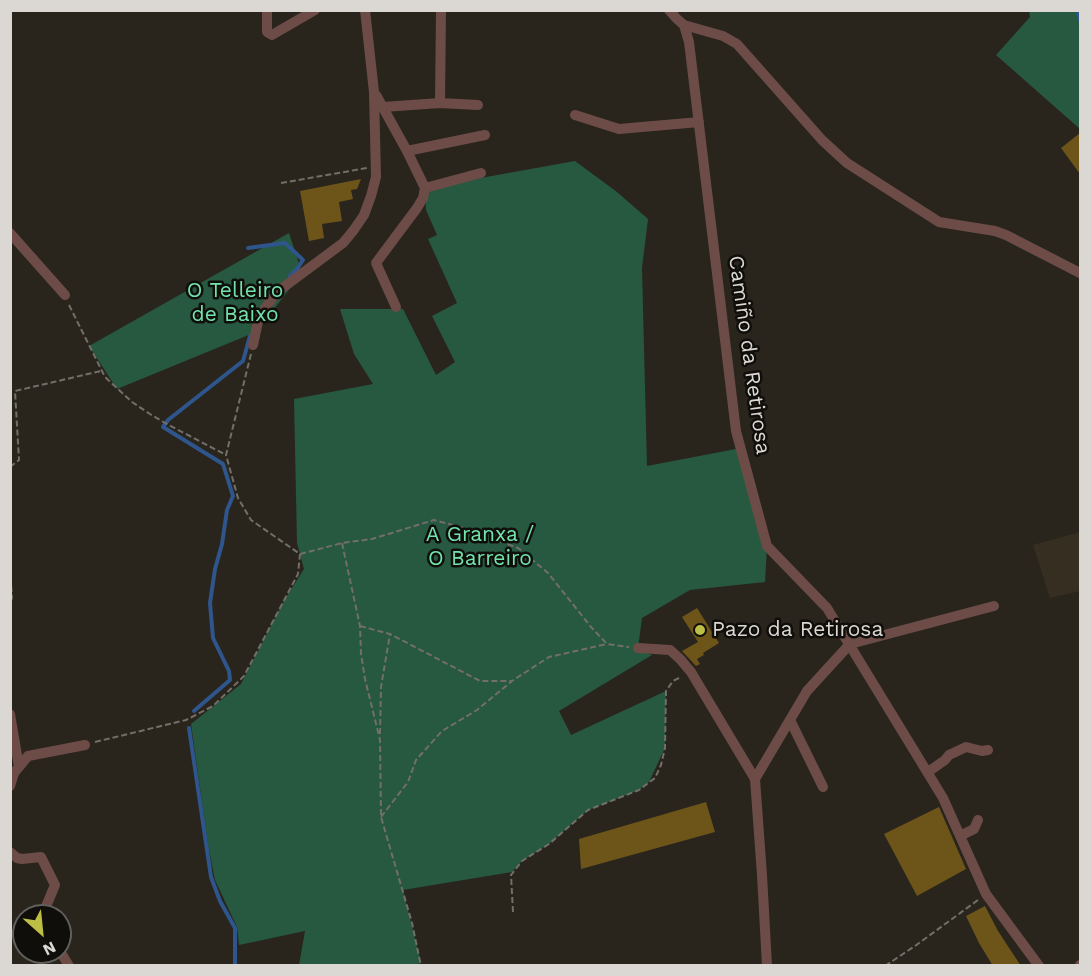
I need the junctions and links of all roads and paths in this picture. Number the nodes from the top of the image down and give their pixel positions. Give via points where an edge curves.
1 (267, 10) edge
2 (315, 10) edge
3 (365, 10) edge
4 (441, 10) edge
5 (669, 10) edge
6 (684, 25) junction
7 (374, 92) junction
8 (440, 103) junction
9 (478, 105) dead end
10 (382, 107) junction
11 (575, 115) dead end
12 (699, 122) junction
13 (485, 135) dead end
14 (407, 151) junction
15 (375, 167) junction
16 (481, 173) dead end
17 (280, 183) dead end
18 (425, 188) junction
19 (10, 233) edge
20 (1080, 273) edge
21 (65, 295) joint
22 (396, 307) dead end
23 (253, 345) joint
24 (102, 371) junction
25 (226, 455) junction
26 (10, 467) edge
27 (342, 543) junction
28 (300, 554) junction
29 (10, 568) edge
30 (10, 603) edge
31 (994, 606) dead end
32 (360, 626) junction
33 (390, 634) junction
34 (607, 644) junction
35 (850, 644) junction
36 (638, 648) joint
37 (691, 672) junction
38 (512, 681) junction
39 (10, 714) edge
40 (790, 720) junction
41 (380, 740) junction
42 (85, 745) joint
43 (988, 750) dead end
44 (19, 767) junction
45 (928, 772) junction
46 (755, 779) junction
47 (10, 786) edge
48 (823, 787) dead end
49 (381, 817) junction
50 (978, 820) dead end
51 (960, 836) junction
52 (10, 852) edge
53 (986, 894) junction
54 (47, 904) edge
55 (513, 912) dead end
56 (421, 966) edge
57 (767, 966) edge
58 (885, 966) edge
59 (1039, 966) edge

1 - 2 street via 267,32 272,35
3 - 7 street
4 - 8 street
5 - 6 street
6 - 12 street, Camiño da Retirosa
6 - 20 street via 737,44 847,163 939,222 995,231
7 - 10 street
7 - 15 street
8 - 9 street
8 - 10 street
10 - 14 street
11 - 12 street via 619,129
12 - 35 street, Camiño da Retirosa via 736,431 767,546 827,608
13 - 14 street
14 - 18 street
15 - 17 path
15 - 23 street via 371,196 353,231 271,300 259,316
16 - 18 street
18 - 22 street via 417,208 376,263
19 - 21 street
21 - 24 path
23 - 25 path
24 - 25 path via 132,402
24 - 26 path via 15,391 19,460
25 - 28 path via 238,498 251,520
27 - 28 path
27 - 32 path
27 - 34 path via 372,539 434,520 518,548 548,573
28 - 42 path via 298,574 244,676 213,706 186,720
29 - 30 path
31 - 35 street
32 - 33 path
32 - 41 path via 365,680
33 - 38 path via 480,681
33 - 41 path via 381,687
34 - 36 path
34 - 38 path via 549,657
35 - 40 street via 807,691
35 - 45 street, Camiño da Retirosa
36 - 37 street via 670,650
37 - 46 street
37 - 55 path via 673,681 666,691 665,748 655,778 639,790 588,810 549,844 522,861 511,875
38 - 49 path via 477,710 442,731 416,760 408,782
39 - 44 street
40 - 46 street
40 - 48 street
41 - 49 path
42 - 44 street via 28,756
43 - 45 street via 966,747
44 - 47 street
45 - 51 street, Camiño da Retirosa
46 - 57 street
49 - 56 path
50 - 51 street via 974,829
51 - 53 street, Camiño da Retirosa
52 - 54 street via 22,860 41,857 55,885
53 - 58 path
53 - 59 street, Camiño da Retirosa

